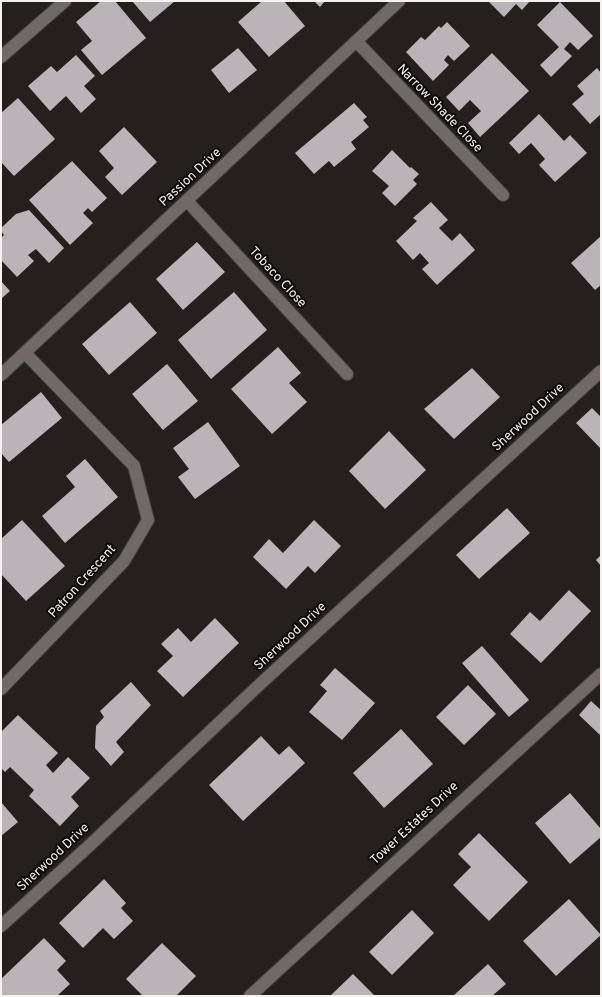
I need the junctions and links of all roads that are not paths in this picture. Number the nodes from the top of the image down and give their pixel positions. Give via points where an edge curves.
1 (65, 1) edge
2 (399, 1) edge
3 (356, 41) junction
4 (1, 57) edge
5 (503, 195) dead end
6 (187, 201) junction
7 (25, 353) junction
8 (601, 371) edge
9 (347, 374) dead end
10 (1, 375) edge
11 (601, 674) edge
12 (1, 689) edge
13 (1, 926) edge
14 (250, 996) edge

1 - 4 street
2 - 3 street, Passion Drive
3 - 5 street, Narrow Shade Close
3 - 6 street, Passion Drive
6 - 7 street, Passion Drive
6 - 9 street, Tobaco Close
7 - 10 street, Passion Drive
7 - 12 street, Patron Crescent via 134,466 148,520 124,561
8 - 13 street, Sherwood Drive
11 - 14 street, Tower Estates Drive

